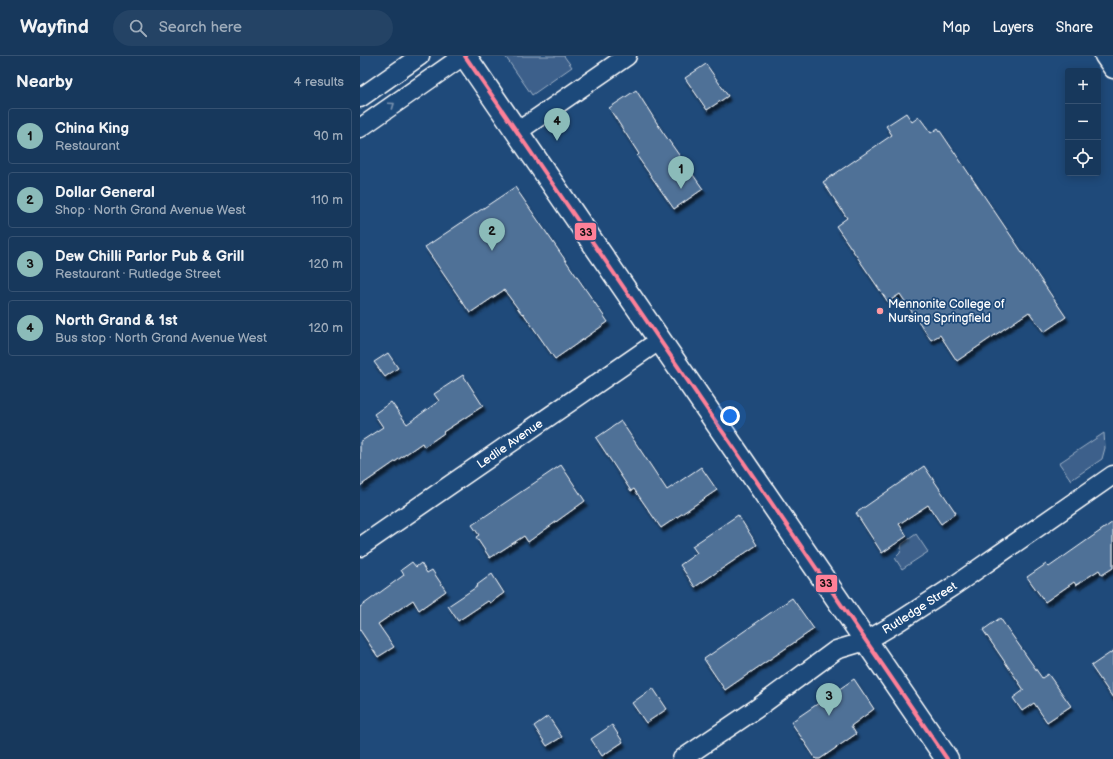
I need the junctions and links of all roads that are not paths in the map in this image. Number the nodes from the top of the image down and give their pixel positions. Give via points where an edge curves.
1 (420, 56) edge
2 (464, 56) edge
3 (627, 56) edge
4 (1104, 56) edge
5 (1113, 69) edge
6 (360, 98) edge
7 (360, 128) edge
8 (517, 132) junction
9 (660, 340) junction
10 (1113, 475) edge
11 (360, 548) edge
12 (866, 641) junction
13 (682, 759) edge
14 (947, 759) edge

1 - 6 street
7 -> 2 street
2 - 8 main road
3 - 8 street
4 - 5 street
8 - 9 main road
9 - 11 street, Ledlie Avenue
9 - 12 main road
10 - 12 street, Rutledge Street via 952,587
12 - 13 street, Rutledge Street via 836,650
12 - 14 main road

